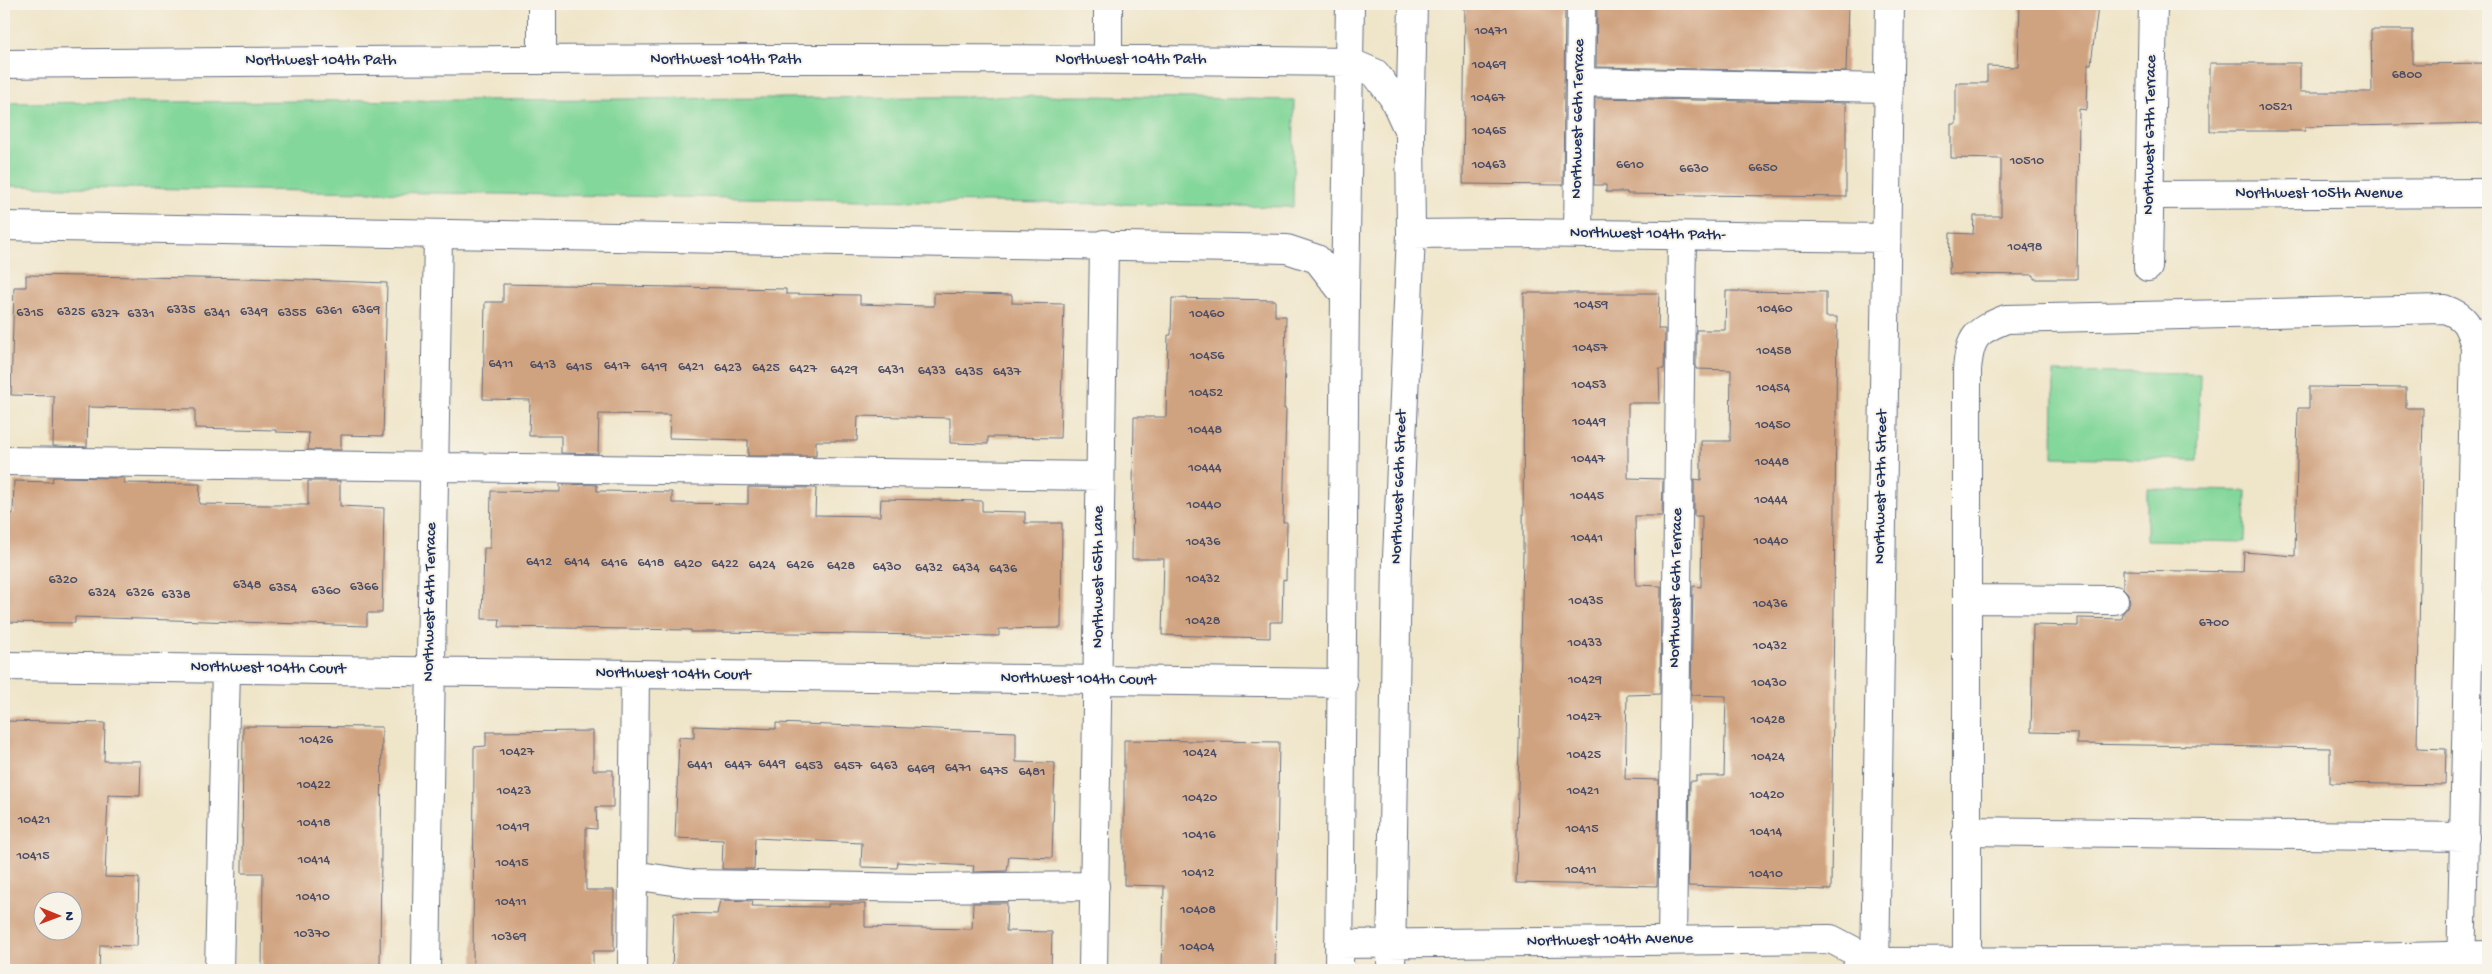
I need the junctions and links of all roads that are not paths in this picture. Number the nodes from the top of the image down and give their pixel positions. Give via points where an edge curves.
1 (542, 4) edge
2 (1108, 4) edge
3 (1350, 4) edge
4 (1413, 4) edge
5 (1581, 4) edge
6 (1890, 4) edge
7 (2153, 4) edge
8 (1108, 59) junction
9 (542, 60) junction
10 (1349, 62) junction
11 (4, 64) edge
12 (1580, 82) junction
13 (1888, 88) junction
14 (1410, 134) junction
15 (2488, 193) edge
16 (2151, 195) junction
17 (4, 226) edge
18 (438, 234) junction
19 (1411, 234) junction
20 (1578, 234) junction
21 (1682, 236) junction
22 (1886, 238) junction
23 (1104, 244) junction
24 (2148, 267) dead end
25 (1345, 295) junction
26 (4, 461) edge
27 (434, 467) junction
28 (1100, 476) junction
29 (1968, 599) junction
30 (2114, 600) dead end
31 (4, 666) edge
32 (226, 669) junction
33 (430, 671) junction
34 (635, 674) junction
35 (1098, 680) junction
36 (1343, 683) junction
37 (1966, 832) junction
38 (2465, 837) junction
39 (633, 875) junction
40 (1095, 886) junction
41 (1672, 940) junction
42 (1392, 944) junction
43 (2488, 955) edge
44 (1339, 957) edge
45 (1967, 960) junction
46 (2462, 963) edge
47 (1869, 968) edge
48 (219, 970) edge
49 (426, 970) edge
50 (632, 970) edge
51 (1093, 970) edge
52 (1391, 970) edge

1 - 9 street
2 - 8 street
3 - 10 street
4 - 14 street, Northwest 66th Street
5 - 12 street, Northwest 66th Terrace
6 - 13 street, Northwest 67th Street
7 - 16 street, Northwest 67th Terrace
8 - 9 street, Northwest 104th Path
8 - 10 street, Northwest 104th Path
9 - 11 street, Northwest 104th Path
10 - 14 street, Northwest 104th Path via 1376,73 1394,97
10 - 25 street
12 - 13 street
12 - 20 street, Northwest 66th Terrace
13 - 22 street, Northwest 67th Street
14 - 19 street, Northwest 66th Street
15 - 16 street, Northwest 105th Avenue
16 - 24 street, Northwest 67th Terrace
17 - 18 street
18 - 23 street
18 - 27 street, Northwest 64th Terrace
19 - 20 street, Northwest 104th Path-
19 - 42 street, Northwest 66th Street via 1397,558
20 - 21 street, Northwest 104th Path-
21 - 22 street, Northwest 104th Path-
21 - 41 street, Northwest 66th Terrace
22 - 47 street, Northwest 67th Street
23 - 25 street via 1287,249 1317,259
23 - 28 street, Northwest 65th Lane
25 - 36 street
26 - 27 street
27 - 28 street
27 - 33 street, Northwest 64th Terrace
28 - 35 street, Northwest 65th Lane
29 - 30 street
29 - 37 street
29 - 38 street via 1966,370 1969,348 1982,329 2006,319 2444,309 2455,313 2468,324 2475,346
31 - 32 street, Northwest 104th Court
32 - 33 street, Northwest 104th Court
32 - 48 street
33 - 34 street, Northwest 104th Court
33 - 49 street, Northwest 64th Terrace
34 - 35 street, Northwest 104th Court
34 - 39 street
35 - 36 street, Northwest 104th Court
35 - 40 street, Northwest 65th Lane
36 - 44 street
37 - 38 street
37 - 45 street
38 - 46 street
39 - 40 street via 693,884 923,888
39 - 50 street
40 - 51 street, Northwest 65th Lane
41 - 42 street, Northwest 104th Avenue
41 - 47 street, Northwest 104th Avenue via 1831,939
42 - 44 street, Northwest 104th Avenue
42 - 52 street, Northwest 66th Street
43 - 46 street, Northwest 104th Avenue
45 - 46 street, Northwest 104th Avenue
45 - 47 street, Northwest 104th Avenue

